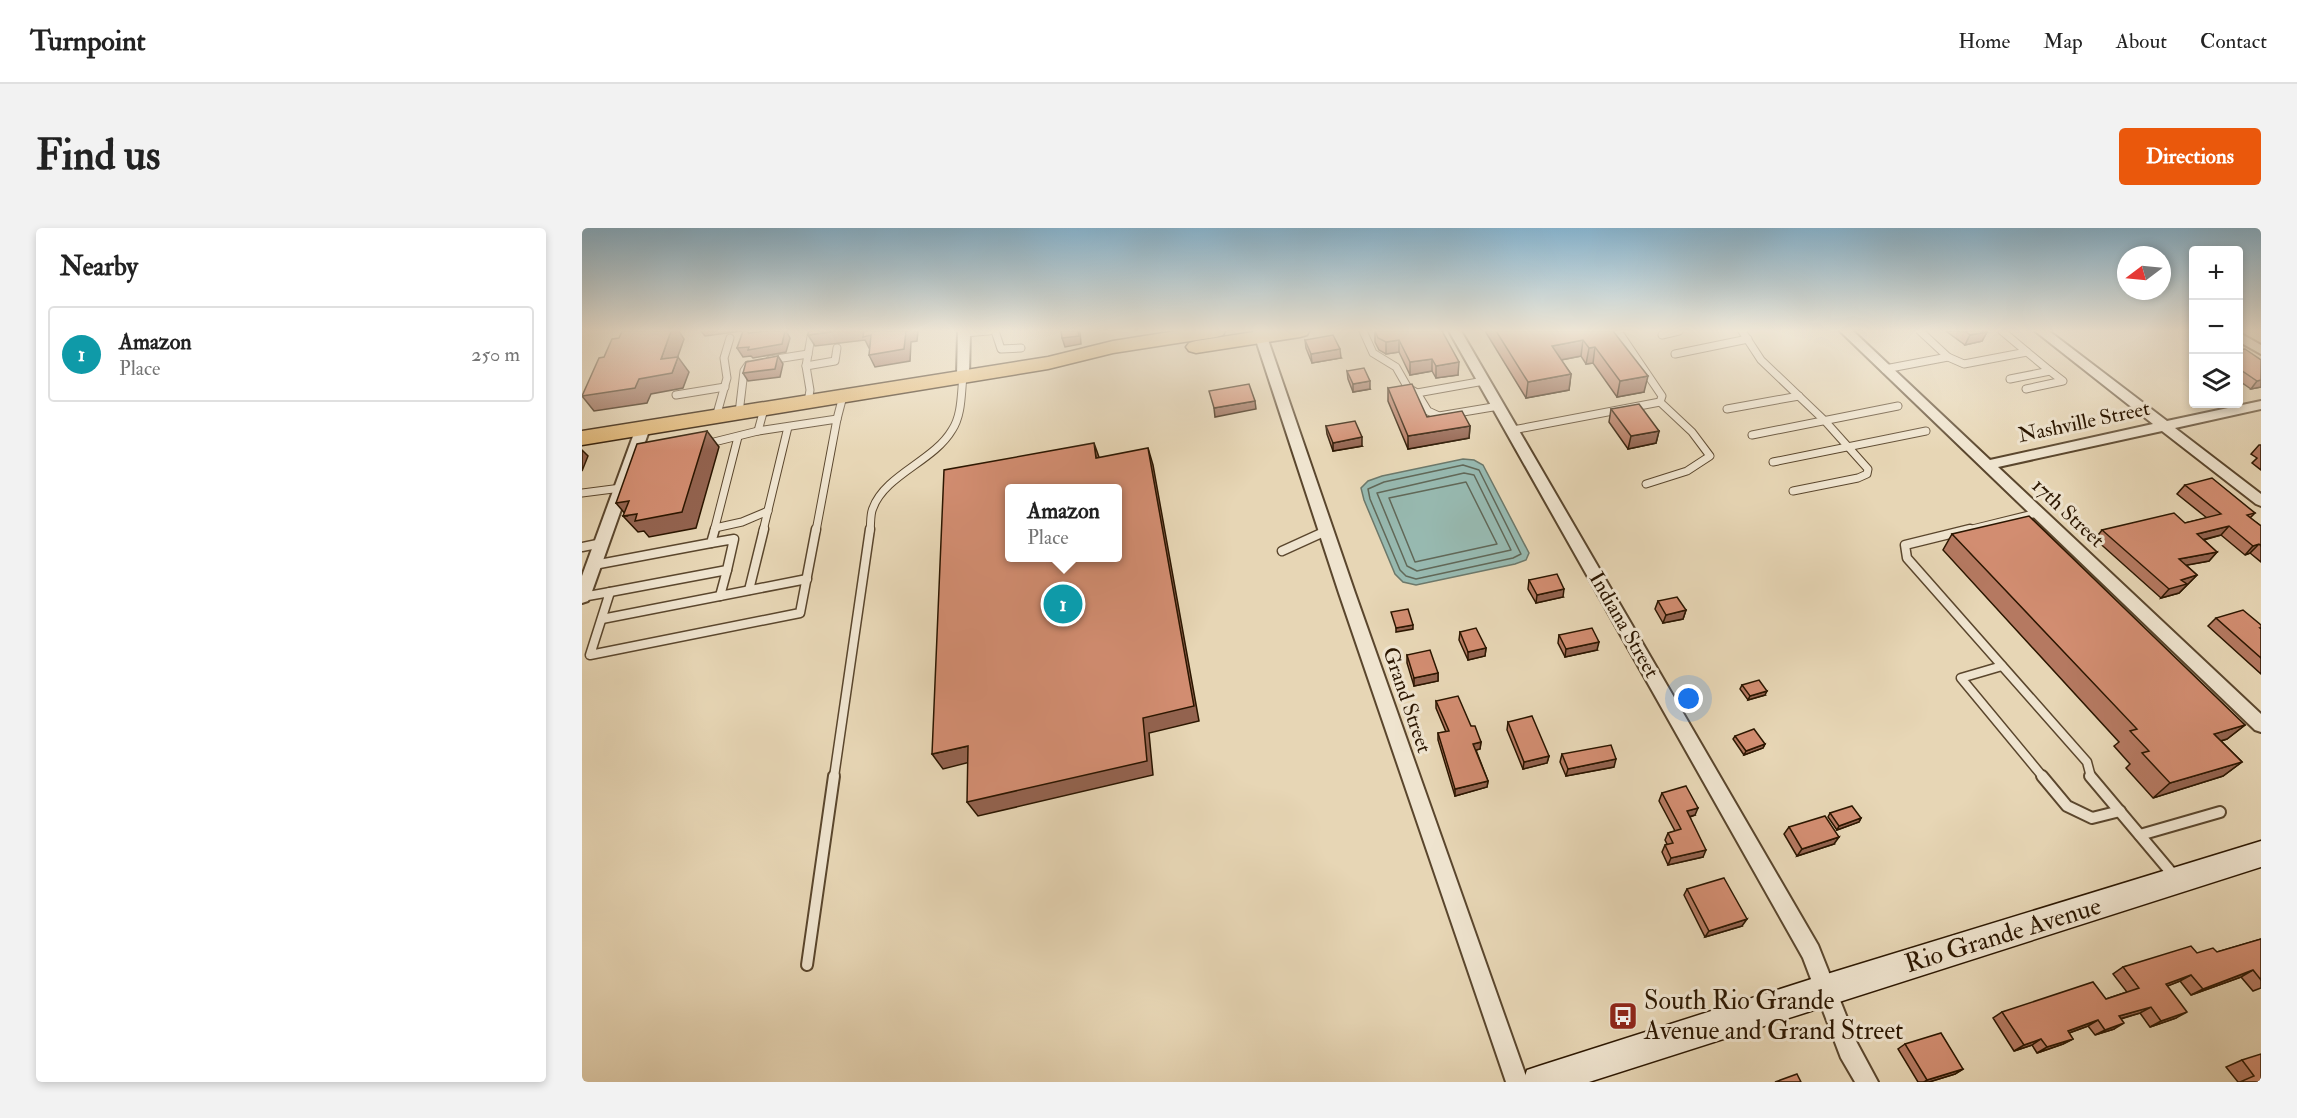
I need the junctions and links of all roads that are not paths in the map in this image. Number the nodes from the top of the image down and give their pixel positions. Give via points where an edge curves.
1 (728, 371) edge
2 (744, 371) edge
3 (808, 371) edge
4 (963, 371) edge
5 (997, 371) edge
6 (1272, 371) edge
7 (1398, 371) edge
8 (1478, 371) edge
9 (1645, 371) edge
10 (1772, 371) edge
11 (1887, 371) edge
12 (2050, 371) joint
13 (2093, 371) edge
14 (963, 376) junction
15 (2010, 379) dead end
16 (1484, 381) junction
17 (725, 387) junction
18 (2026, 389) dead end
19 (1417, 393) junction
20 (676, 395) dead end
21 (843, 396) junction
22 (1799, 396) junction
23 (808, 402) junction
24 (1660, 402) junction
25 (1898, 405) dead end
26 (2261, 405) edge
27 (1499, 406) junction
28 (764, 409) junction
29 (1727, 410) dead end
30 (738, 413) junction
31 (716, 417) junction
32 (837, 419) junction
33 (1825, 421) junction
34 (788, 426) junction
35 (2165, 426) junction
36 (643, 428) junction
37 (1513, 430) junction
38 (758, 431) junction
39 (1926, 431) dead end
40 (1752, 435) dead end
41 (738, 437) junction
42 (582, 438) edge
43 (700, 445) edge
44 (1848, 447) junction
45 (1773, 462) dead end
46 (1986, 465) junction
47 (1646, 484) dead end
48 (621, 488) junction
49 (1793, 491) dead end
50 (582, 493) edge
51 (2261, 501) edge
52 (768, 512) junction
53 (2037, 513) junction
54 (715, 528) junction
55 (1326, 531) junction
56 (602, 543) junction
57 (711, 543) junction
58 (582, 547) edge
59 (1282, 552) dead end
60 (594, 565) junction
61 (727, 570) junction
62 (807, 579) junction
63 (749, 590) junction
64 (610, 592) junction
65 (720, 596) junction
66 (582, 597) edge
67 (602, 619) junction
68 (2002, 666) junction
69 (2261, 725) edge
70 (2120, 811) junction
71 (2220, 812) dead end
72 (2140, 835) junction
73 (2261, 854) edge
74 (2179, 881) junction
75 (807, 965) dead end
76 (1827, 989) junction
77 (1516, 1082) edge
78 (1539, 1082) edge
79 (1867, 1082) edge

1 - 17 lane
2 - 30 lane
3 - 23 lane
4 - 14 street
5 - 14 main road
6 - 55 street, Grand Street
7 - 19 lane via 1408,388
8 - 16 street, Indiana Street
9 - 24 lane via 1662,396
10 - 22 lane
11 - 46 street, 17th Street
12 - 15 lane
12 - 18 lane via 2063,381
13 - 35 street
14 - 21 main road
14 - 75 lane via 958,418 951,431 939,447 886,488 873,507
16 - 19 lane
16 - 27 street, Indiana Street
17 - 20 lane
17 - 31 lane
19 - 27 lane via 1428,411 1439,416
21 - 23 main road
21 - 32 lane
22 - 29 lane
22 - 33 lane
23 - 28 main road
24 - 37 lane
24 - 47 lane via 1692,432 1710,456 1687,471
25 - 33 lane
26 - 35 street, Nashville Street
27 - 37 street, Indiana Street
28 - 30 main road
28 - 38 lane
30 - 31 main road
31 - 36 main road
32 - 34 lane
32 - 62 lane
33 - 40 lane
33 - 44 lane
34 - 38 lane
34 - 52 lane
35 - 46 street, Nashville Street
35 - 51 street
36 - 42 main road
36 - 48 street via 638,457
37 - 76 street, Indiana Street via 1811,951
38 - 41 lane
39 - 44 lane
41 - 43 lane
41 - 54 lane
44 - 45 lane
44 - 49 lane via 1868,469 1867,474
46 - 53 street, 17th Street
48 - 50 lane
48 - 56 street
52 - 54 lane
52 - 63 lane
53 - 68 lane via 1905,545 1906,558
53 - 69 street, 17th Street
54 - 57 lane
55 - 59 lane
55 - 77 street, Grand Street
56 - 58 lane
56 - 60 street
57 - 60 lane
57 - 61 lane via 734,539
60 - 66 street
61 - 64 lane
61 - 65 lane
62 - 63 lane
62 - 67 lane via 800,613 590,655
63 - 65 lane
64 - 66 lane
64 - 67 lane
65 - 67 lane
68 - 70 lane via 2087,762 2091,778
68 - 70 lane via 1961,678 2067,806 2092,818
70 - 72 lane
71 - 72 lane
72 - 74 lane
73 - 74 street, Rio Grande Avenue
74 - 76 street, Rio Grande Avenue
76 - 78 street, Rio Grande Avenue
76 - 79 street, Indiana Street via 1849,1050

